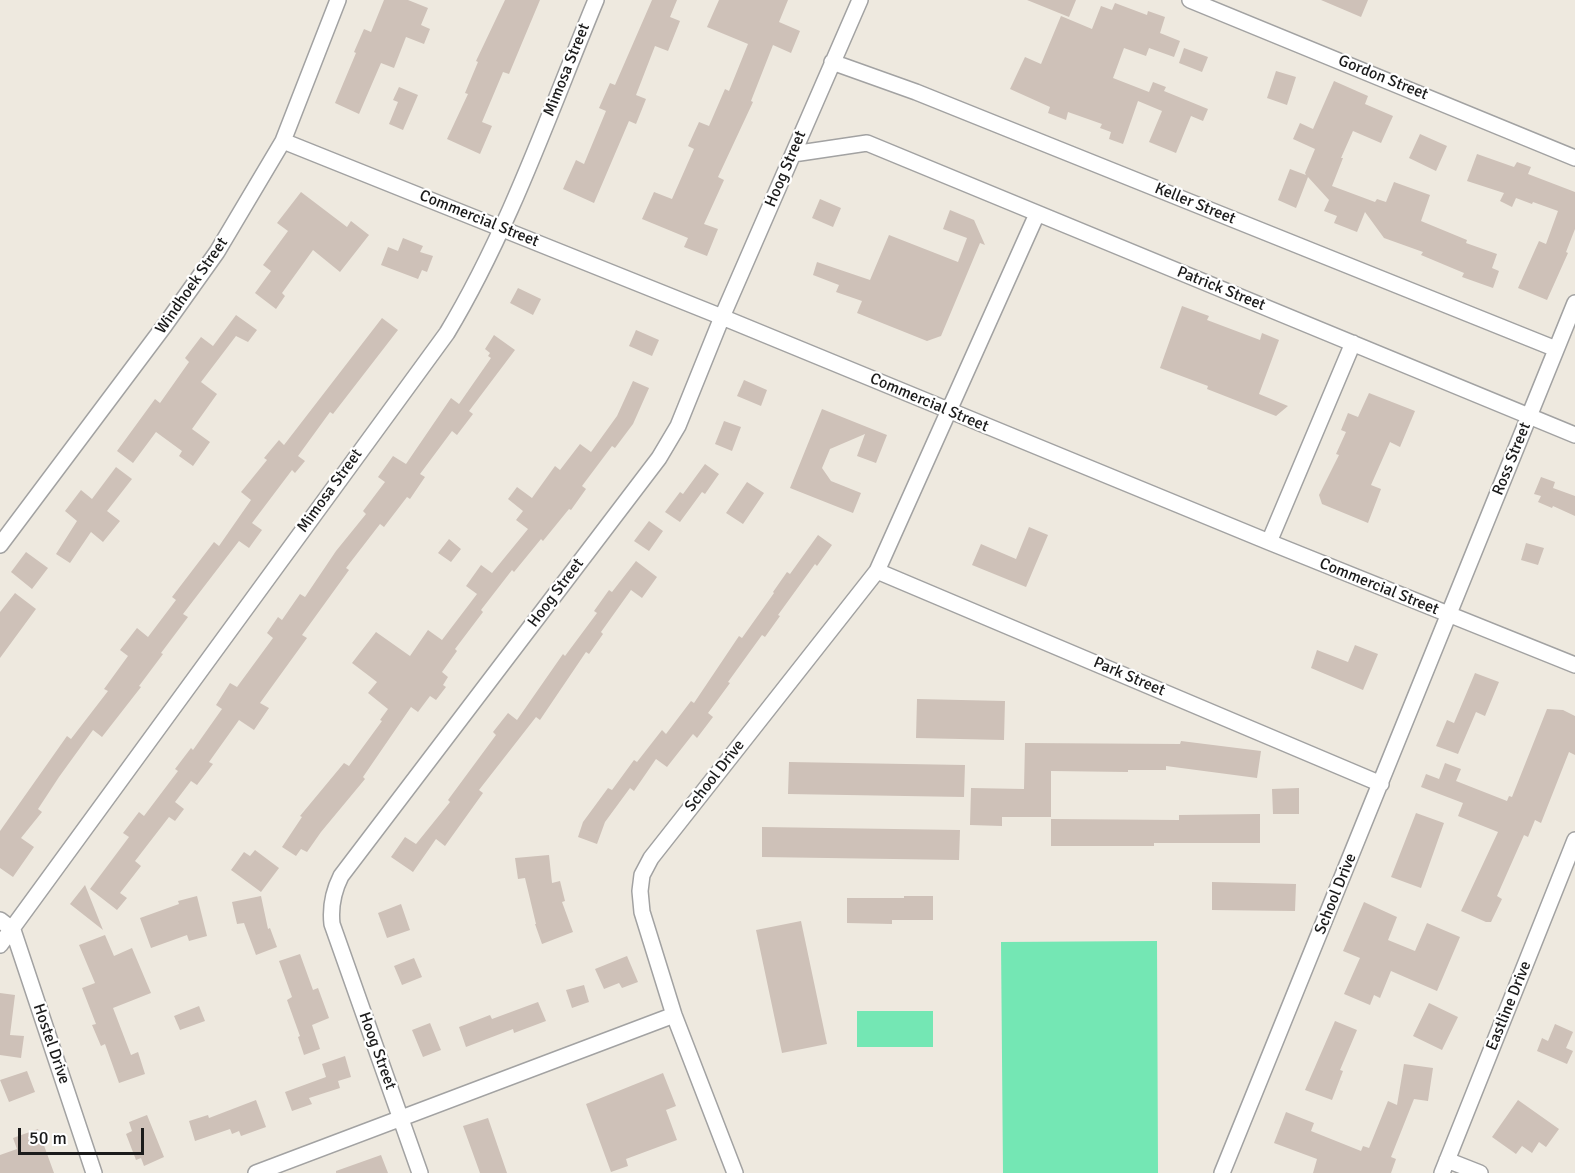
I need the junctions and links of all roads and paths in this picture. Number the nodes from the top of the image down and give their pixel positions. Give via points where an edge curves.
1 (338, 0) edge
2 (596, 0) edge
3 (860, 0) edge
4 (1190, 0) edge
5 (832, 62) junction
6 (283, 141) junction
7 (793, 154) junction
8 (1575, 158) edge
9 (1037, 214) junction
10 (501, 228) junction
11 (1575, 303) edge
12 (722, 316) junction
13 (1353, 343) junction
14 (1556, 349) junction
15 (949, 411) junction
16 (1528, 416) junction
17 (1575, 435) edge
18 (1269, 542) junction
19 (0, 544) edge
20 (877, 571) junction
21 (1450, 615) junction
22 (1575, 665) edge
23 (1381, 784) junction
24 (1575, 840) edge
25 (0, 920) edge
26 (13, 930) junction
27 (0, 945) edge
28 (674, 1015) junction
29 (401, 1117) junction
30 (1445, 1166) edge
31 (94, 1173) edge
32 (256, 1173) edge
33 (420, 1173) edge
34 (735, 1173) edge
35 (1222, 1173) edge
36 (1480, 1173) edge

1 - 6 street, Windhoek Street
2 - 10 street, Mimosa Street
3 - 5 street, Hoog Street
4 - 8 street, Gordon Street
5 - 7 street, Hoog Street
5 - 14 street, Keller Street
6 - 10 street, Commercial Street
6 - 19 street, Windhoek Street via 217,252
7 - 9 street, Patrick Street via 867,143
7 - 12 street, Hoog Street
9 - 13 street, Patrick Street
9 - 15 street, School Drive
10 - 12 street, Commercial Street
10 - 26 street, Mimosa Street via 447,333
11 - 14 street, Ross Street
12 - 15 street, Commercial Street
12 - 29 street, Hoog Street via 678,426 659,458 348,866 334,890 332,924
13 - 16 street, Patrick Street
13 - 18 street
14 - 16 street, Ross Street
15 - 18 street, Commercial Street
15 - 20 street, School Drive
16 - 17 street, Patrick Street
16 - 21 street, Ross Street
18 - 21 street, Commercial Street
20 - 23 street, Park Street
20 - 28 street, School Drive via 651,858 642,875 642,912
21 - 22 street, Commercial Street
21 - 23 street, School Drive
23 - 35 street, School Drive
24 - 30 street, Eastline Drive
25 - 26 street
26 - 27 street, Mimosa Street
26 - 31 street, Hostel Drive
28 - 29 street
28 - 34 street, School Drive
29 - 32 street
29 - 33 street, Hoog Street
30 - 36 street

